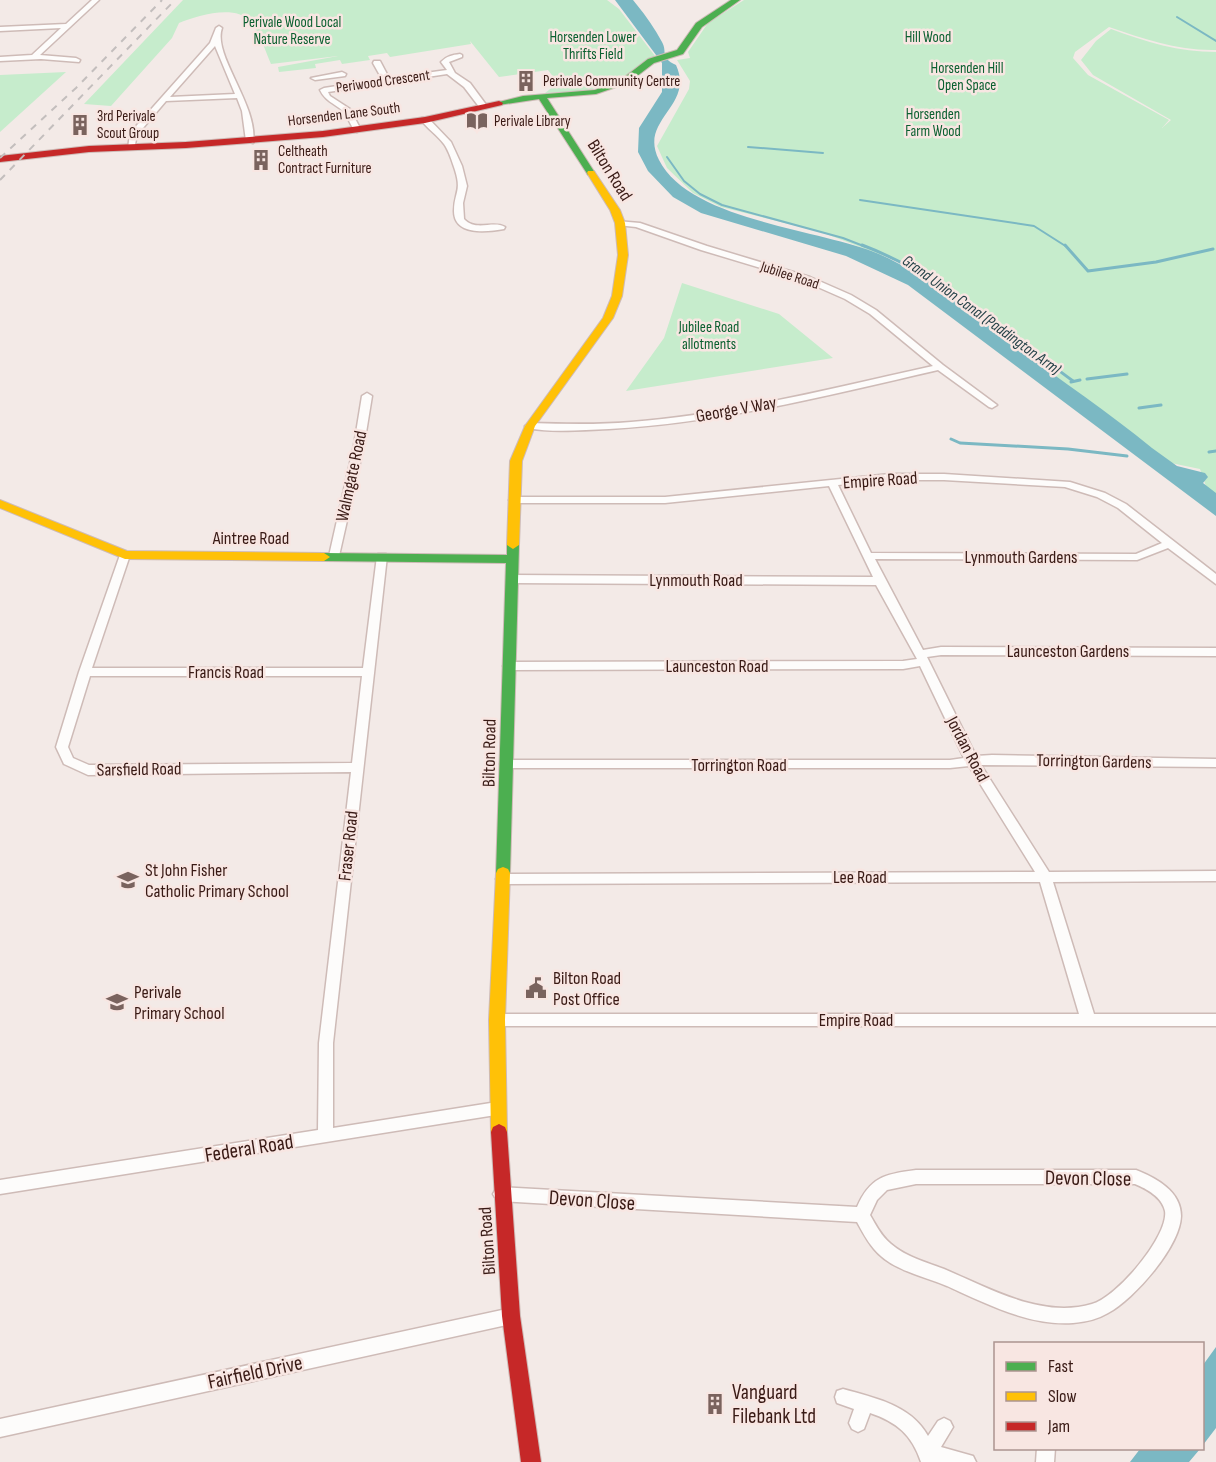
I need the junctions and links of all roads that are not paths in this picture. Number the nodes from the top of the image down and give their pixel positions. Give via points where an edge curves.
1 (96, 0) edge
2 (736, 0) edge
3 (66, 26) junction
4 (0, 29) edge
5 (460, 56) dead end
6 (34, 57) junction
7 (0, 59) edge
8 (76, 60) dead end
9 (224, 61) junction
10 (196, 62) junction
11 (377, 63) dead end
12 (311, 69) dead end
13 (452, 72) junction
14 (342, 74) dead end
15 (315, 78) junction
16 (387, 81) junction
17 (324, 90) junction
18 (240, 96) junction
19 (542, 97) junction
20 (164, 99) junction
21 (483, 106) junction
22 (425, 120) junction
23 (357, 130) junction
24 (250, 141) junction
25 (131, 147) junction
26 (0, 159) edge
27 (620, 223) junction
28 (501, 227) dead end
29 (940, 367) junction
30 (367, 396) dead end
31 (992, 405) dead end
32 (530, 426) junction
33 (832, 483) junction
34 (514, 500) junction
35 (0, 504) edge
36 (1170, 543) junction
37 (125, 555) junction
38 (334, 556) junction
39 (382, 556) junction
40 (870, 556) junction
41 (512, 558) junction
42 (512, 579) junction
43 (1216, 580) edge
44 (880, 582) junction
45 (1216, 651) edge
46 (922, 658) junction
47 (509, 666) junction
48 (85, 672) junction
49 (368, 672) junction
50 (972, 761) junction
51 (507, 764) junction
52 (1216, 764) edge
53 (357, 767) junction
54 (1044, 875) junction
55 (1216, 876) edge
56 (503, 879) junction
57 (1088, 1019) junction
58 (496, 1020) junction
59 (1216, 1020) edge
60 (497, 1109) junction
61 (324, 1136) junction
62 (0, 1187) edge
63 (501, 1194) junction
64 (862, 1215) junction
65 (511, 1316) junction
66 (843, 1397) dead end
67 (864, 1404) junction
68 (858, 1423) dead end
69 (944, 1427) dead end
70 (0, 1428) edge
71 (929, 1457) edge
72 (531, 1462) edge
73 (967, 1462) edge

1 - 3 street
2 - 19 street, Horsenden Lane South via 699,25 668,56 625,81 605,90
3 - 4 street
3 - 6 street
5 - 13 street via 445,62
6 - 7 street
6 - 8 street
9 - 10 street
9 - 10 street via 217,44 219,28 213,44
9 - 18 street
10 - 20 street
11 - 16 street
12 - 15 street
13 - 16 street, Periwood Crescent
13 - 21 street, Periwood Crescent
14 - 15 street
15 - 17 street
16 - 17 street, Periwood Crescent
17 - 23 street, Periwood Crescent via 327,97 347,111
18 - 20 street
18 - 24 street
19 - 21 street, Horsenden Lane South
19 - 27 street, Bilton Road
20 - 25 street via 134,135
21 - 22 street, Horsenden Lane South
22 - 23 street, Horsenden Lane South
22 - 28 street via 447,143 464,183 459,204 465,226
23 - 24 street, Horsenden Lane South
24 - 25 street, Horsenden Lane South
25 - 26 street, Horsenden Lane South
27 - 29 street, Jubilee Road via 637,225 832,289 873,312
27 - 32 street, Bilton Road via 621,279 608,318
29 - 31 street, Jubilee Road
29 - 32 street, George V Way via 770,404 688,417
30 - 38 street, Walmgate Road
32 - 34 street, Bilton Road via 516,461
33 - 34 street, Empire Road via 665,500
33 - 36 street, Empire Road via 923,476 1066,484 1111,500
33 - 40 street, Jordan Road
34 - 41 street, Bilton Road
35 - 37 street, Aintree Road
36 - 40 street, Lynmouth Gardens via 1137,557
36 - 43 street, Empire Road
37 - 38 street, Aintree Road
37 - 48 street, Sarsfield Road
38 - 39 street, Aintree Road
39 - 41 street, Aintree Road
39 - 49 street, Fraser Road
40 - 44 street, Jordan Road
41 - 42 street, Bilton Road
42 - 44 street, Lynmouth Road
42 - 47 street, Bilton Road
44 - 46 street, Jordan Road
45 - 46 street, Launceston Gardens via 941,651
46 - 47 street, Launceston Road via 903,665
46 - 50 street, Jordan Road
47 - 51 street, Bilton Road
48 - 49 street, Francis Road
48 - 53 street, Sarsfield Road via 62,747 68,761 88,770
49 - 53 street, Fraser Road
50 - 51 street, Torrington Road via 874,765
50 - 52 street, Torrington Gardens
50 - 54 street, Jordan Road
51 - 56 street, Bilton Road
53 - 61 street, Fraser Road via 326,1043
54 - 55 street, Lee Road
54 - 56 street, Lee Road
54 - 57 street, Jordan Road
56 - 58 street, Bilton Road
57 - 58 street, Empire Road
57 - 59 street, Empire Road
58 - 60 street, Bilton Road
60 - 61 street, Federal Road
60 - 63 street, Bilton Road
61 - 62 street, Federal Road
63 - 64 street, Devon Close
63 - 65 street, Bilton Road
64 - 64 street, Devon Close via 870,1194 886,1180 1136,1177 1154,1184 1168,1199 1173,1217 1170,1232 1122,1294 1095,1311 1056,1316 1016,1308 888,1252 872,1235
65 - 70 street, Fairfield Drive
65 - 72 street, Bilton Road
66 - 67 street
67 - 68 street
67 - 71 street via 911,1424 926,1444
69 - 71 street
71 - 73 street

